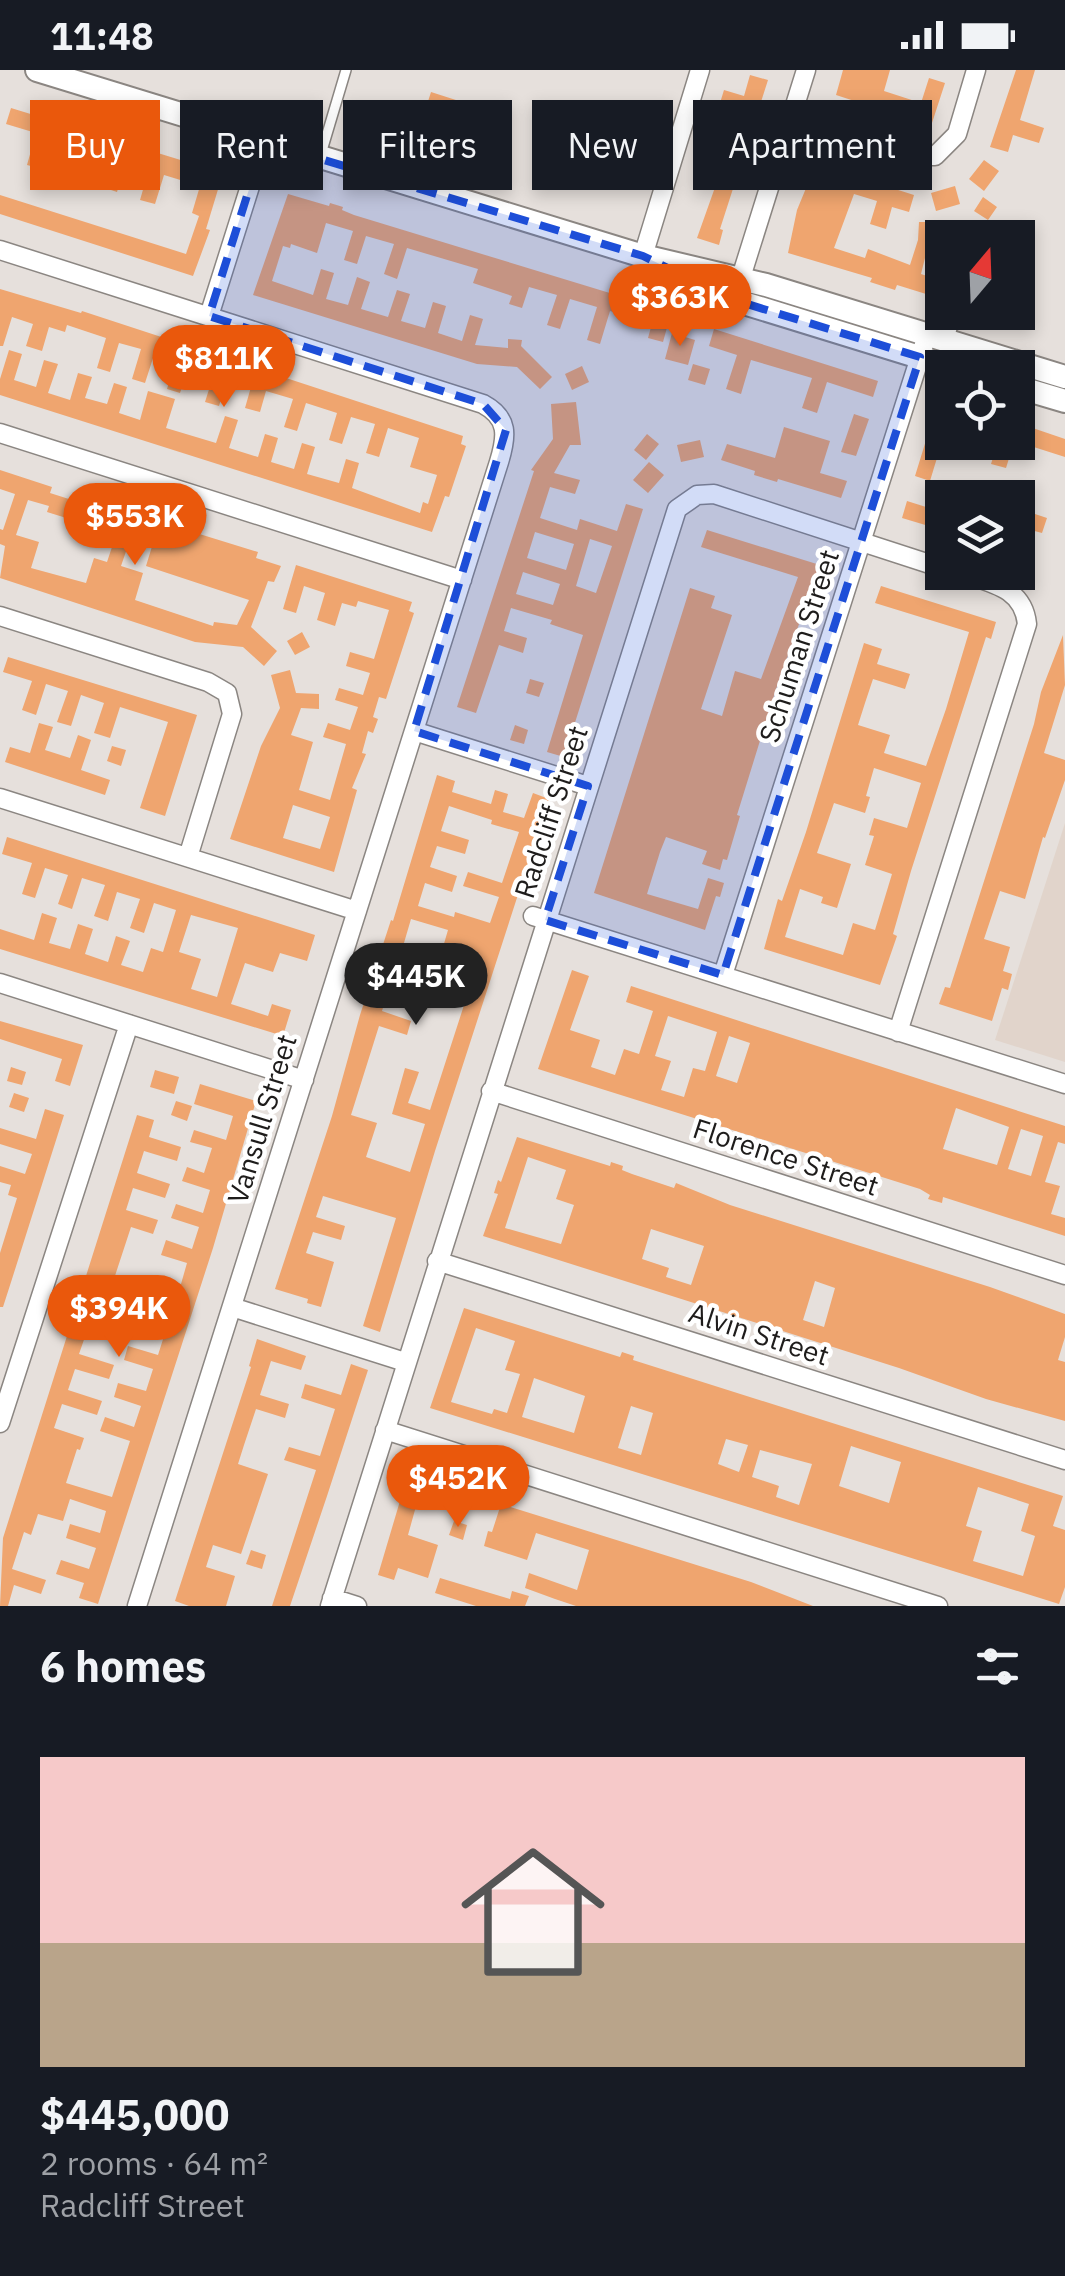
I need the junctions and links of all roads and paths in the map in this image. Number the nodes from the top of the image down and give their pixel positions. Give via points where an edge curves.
1 (36, 70) edge
2 (346, 70) edge
3 (700, 70) edge
4 (806, 70) edge
5 (976, 70) edge
6 (797, 100) edge
7 (180, 115) edge
8 (323, 146) edge
9 (932, 156) edge
10 (323, 160) edge
11 (249, 190) edge
12 (769, 190) edge
13 (0, 250) edge
14 (643, 256) junction
15 (737, 290) junction
16 (209, 316) junction
17 (940, 330) edge
18 (930, 344) junction
19 (936, 350) edge
20 (1065, 377) edge
21 (1035, 391) edge
22 (1065, 401) edge
23 (0, 433) edge
24 (861, 542) junction
25 (925, 563) edge
26 (462, 580) junction
27 (1009, 590) edge
28 (0, 616) edge
29 (414, 731) junction
30 (588, 786) junction
31 (0, 798) edge
32 (188, 857) junction
33 (356, 911) junction
34 (539, 918) junction
35 (723, 975) junction
36 (0, 983) edge
37 (129, 1024) junction
38 (898, 1032) junction
39 (304, 1080) junction
40 (1065, 1084) edge
41 (491, 1091) junction
42 (437, 1261) junction
43 (1065, 1275) edge
44 (232, 1307) junction
45 (405, 1362) junction
46 (0, 1423) edge
47 (385, 1430) junction
48 (1065, 1460) edge
49 (331, 1602) edge
50 (138, 1606) edge
51 (357, 1606) edge
52 (938, 1606) edge

1 - 7 street
2 - 8 lane
3 - 14 street
4 - 6 street
5 - 9 street via 956,134
10 - 14 street
11 - 16 street
12 - 15 street
13 - 16 street
14 - 15 street
15 - 18 street
16 - 26 street, Vansull Street via 482,404 502,420 506,441
17 - 18 street, Schuman Street
18 - 19 street
18 - 20 street
18 - 24 street, Schuman Street
21 - 22 street
23 - 26 street
24 - 25 street
24 - 30 street, Radcliff Street via 714,494 683,503
24 - 35 street, Schuman Street
26 - 29 street, Vansull Street
27 - 38 street via 1023,605 1027,624
28 - 32 street via 228,693 232,714
29 - 30 street
29 - 33 street, Vansull Street
30 - 34 street, Radcliff Street
31 - 32 street
32 - 33 street
33 - 39 street, Vansull Street
34 - 35 street
34 - 41 street, Radcliff Street
35 - 38 street
36 - 37 street
37 - 39 street
37 - 46 street
38 - 40 street
39 - 44 street, Vansull Street
41 - 42 street, Radcliff Street
41 - 43 street, Florence Street
42 - 45 street, Radcliff Street
42 - 48 street, Alvin Street
44 - 45 street
44 - 50 street, Vansull Street
45 - 47 street, Radcliff Street
47 - 49 street, Radcliff Street
47 - 52 street
49 - 51 street

